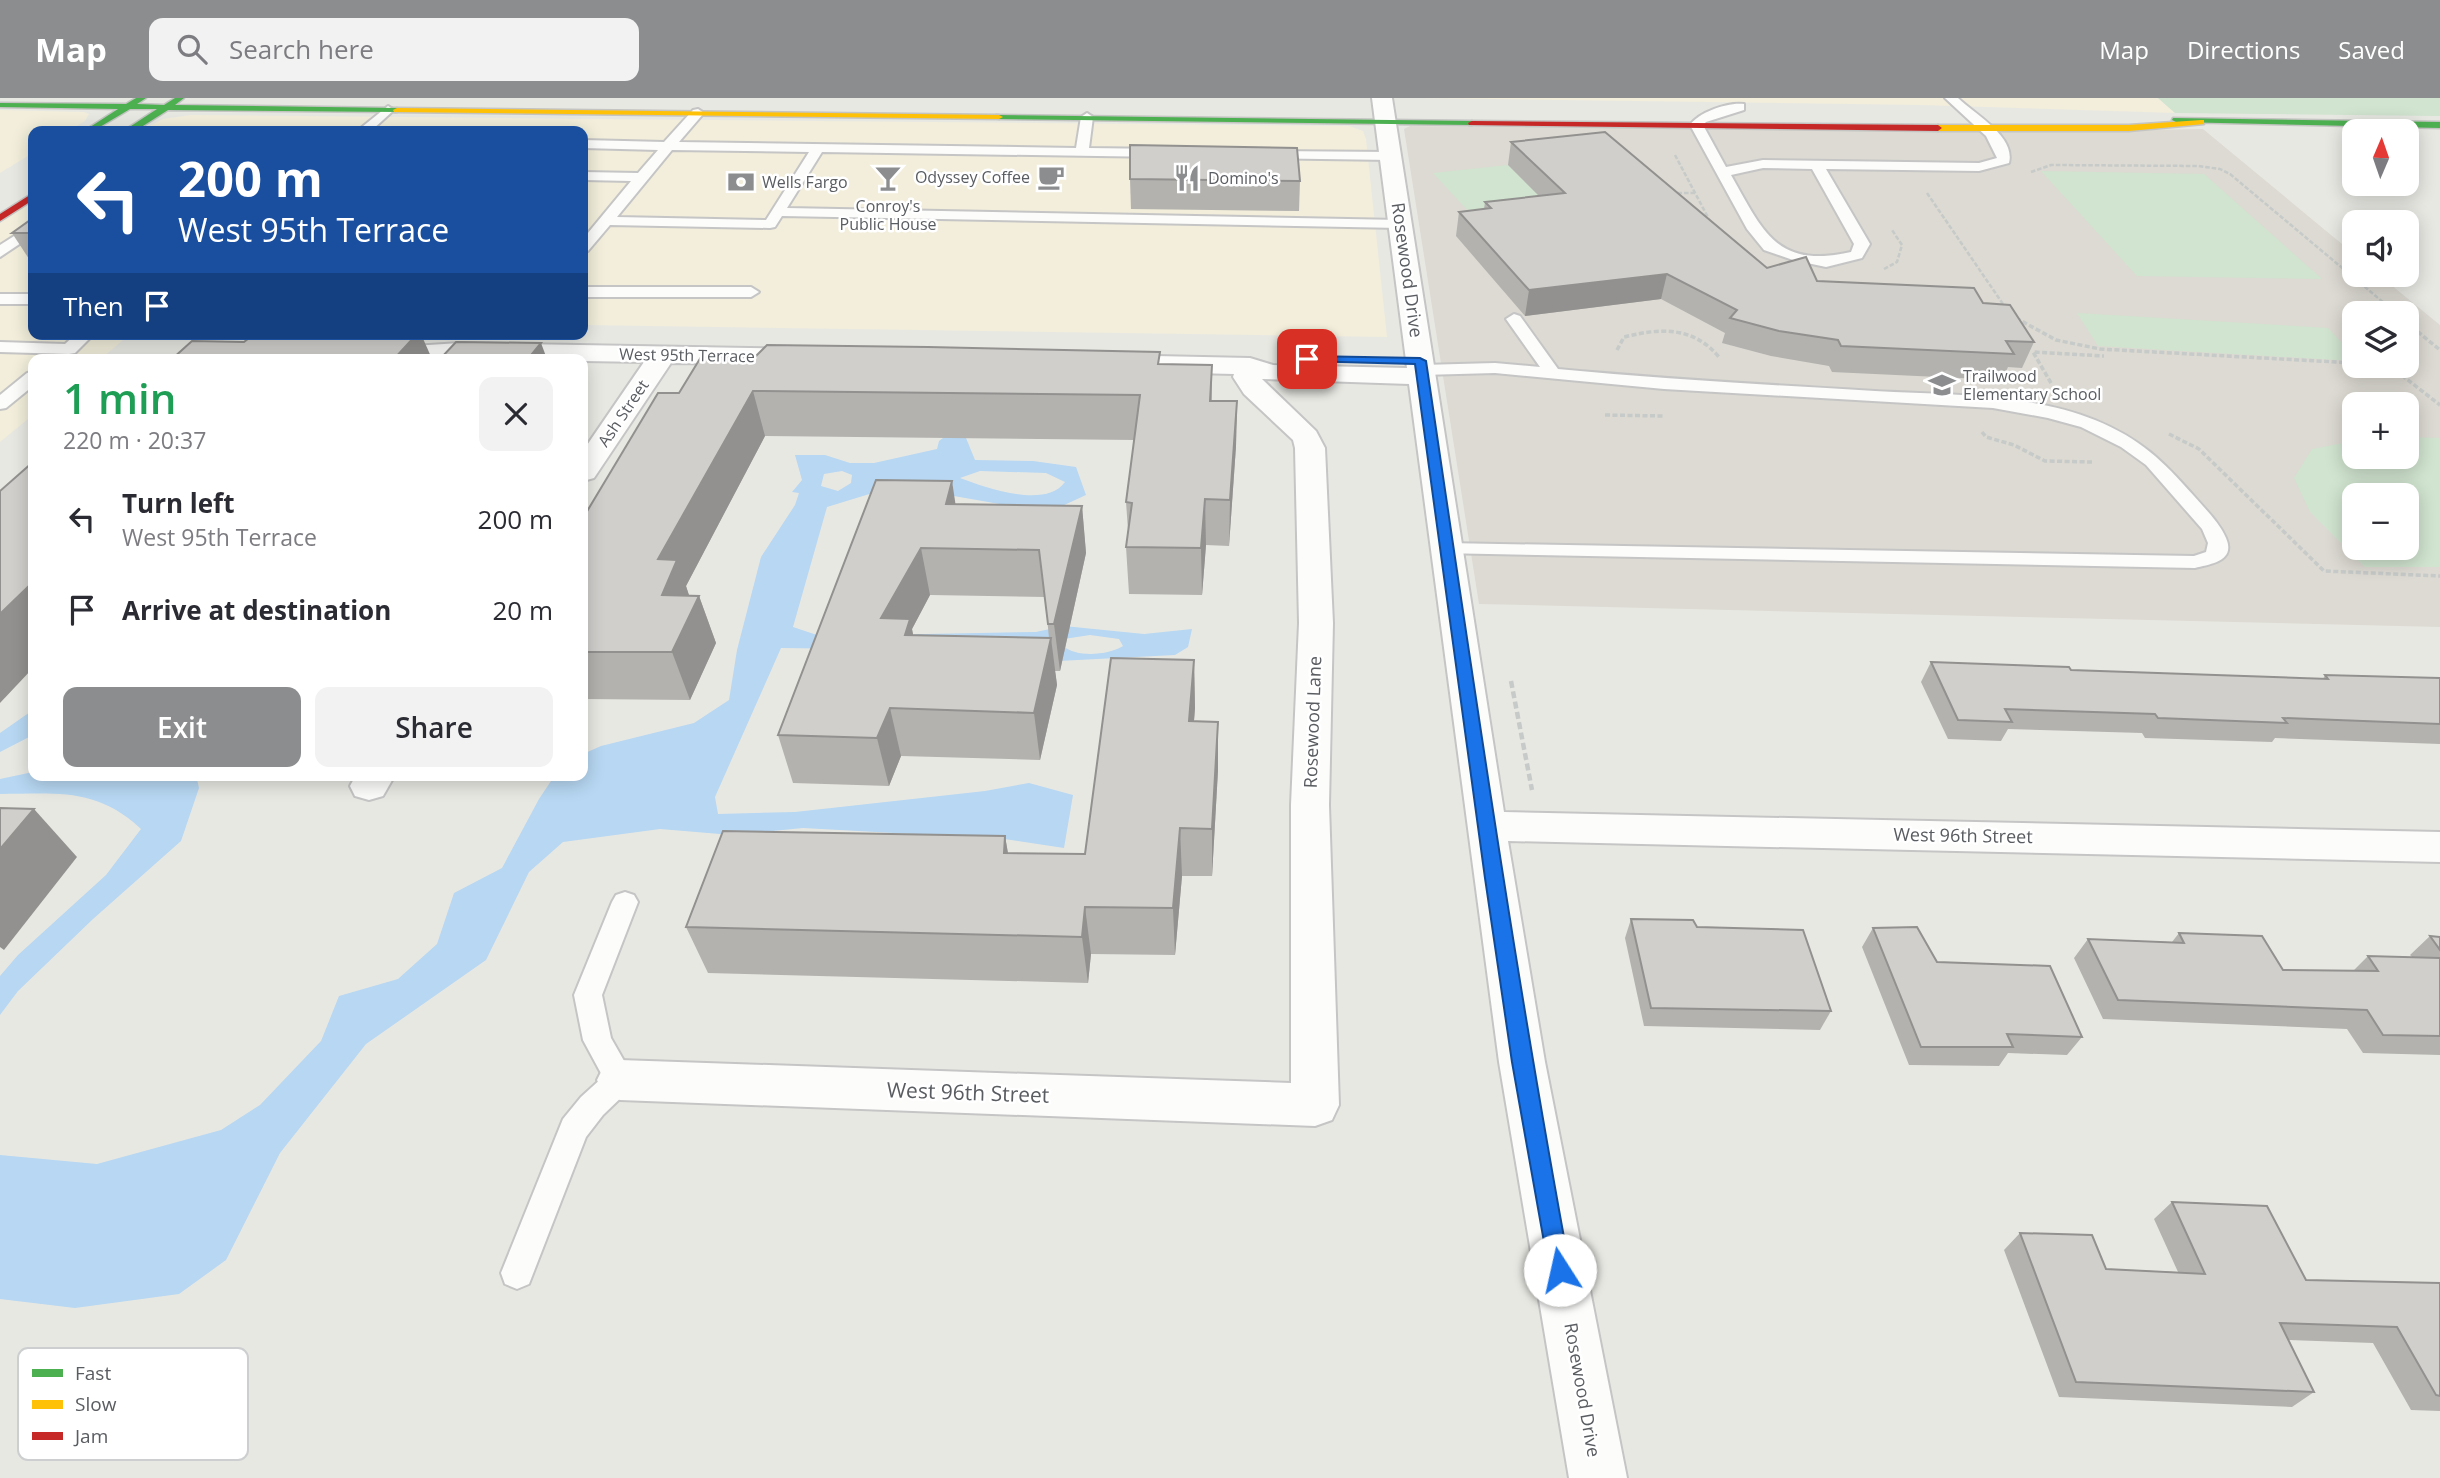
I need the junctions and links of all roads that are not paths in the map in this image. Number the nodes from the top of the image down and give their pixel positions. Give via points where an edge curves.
1 (142, 98) edge
2 (180, 98) edge
3 (1951, 98) edge
4 (0, 105) edge
5 (127, 107) junction
6 (1685, 107) dead end
7 (165, 108) junction
8 (1747, 108) joint
9 (388, 110) junction
10 (1938, 112) dead end
11 (1963, 112) junction
12 (698, 113) junction
13 (1384, 114) edge
14 (1087, 117) junction
15 (2202, 122) junction
16 (1696, 125) junction
17 (2440, 125) edge
18 (97, 126) edge
19 (138, 126) edge
20 (369, 126) edge
21 (1987, 128) junction
22 (588, 144) edge
23 (668, 146) junction
24 (818, 148) junction
25 (1082, 152) junction
26 (1176, 154) edge
27 (1243, 154) edge
28 (1816, 166) junction
29 (1724, 172) junction
30 (588, 176) edge
31 (642, 177) junction
32 (28, 198) edge
33 (778, 212) junction
34 (0, 218) edge
35 (605, 221) junction
36 (1401, 223) junction
37 (28, 232) edge
38 (588, 242) edge
39 (0, 252) edge
40 (588, 292) edge
41 (751, 292) dead end
42 (0, 299) edge
43 (28, 299) edge
44 (1514, 319) dead end
45 (79, 340) edge
46 (0, 347) edge
47 (63, 354) edge
48 (412, 354) edge
49 (663, 354) junction
50 (826, 357) edge
51 (1086, 362) edge
52 (1250, 366) junction
53 (1421, 369) junction
54 (1552, 372) junction
55 (28, 381) edge
56 (0, 404) edge
57 (588, 465) edge
58 (1447, 549) junction
59 (1486, 826) junction
60 (2440, 847) edge
61 (625, 902) dead end
62 (620, 1080) junction
63 (1315, 1105) joint
64 (517, 1273) dead end
65 (1598, 1478) edge

1 - 5 main road
2 - 7 main road
3 - 11 lane
4 - 5 main road
5 - 7 main road
5 - 18 main road
6 - 8 main road
7 - 9 main road
7 - 19 main road
8 - 16 lane via 1701,119
9 - 12 main road
9 - 20 lane
10 - 11 main road
11 - 15 main road
11 - 21 lane
12 - 14 main road
12 - 23 lane
13 - 14 main road
13 - 16 main road
13 - 27 lane
13 - 36 street, Rosewood Drive
14 - 25 lane
15 - 17 main road
15 - 21 main road via 2129,128
16 - 21 main road
16 - 29 lane
21 - 28 lane via 2003,146 2004,160 1994,164
22 - 23 lane
23 - 24 lane
23 - 31 lane
24 - 25 lane
24 - 33 lane
25 - 26 lane
28 - 29 lane via 1763,164
28 - 29 lane via 1862,244 1857,255 1826,262 1769,247 1754,229
30 - 31 lane
31 - 35 lane
32 - 34 main road
33 - 35 lane via 770,224
33 - 36 lane
35 - 38 lane
36 - 53 street, Rosewood Drive
37 - 39 lane
40 - 41 lane
42 - 43 lane
44 - 54 lane
45 - 47 lane
46 - 47 lane
48 - 49 street, West 95th Terrace
49 - 50 street, West 95th Terrace
49 - 57 street, Ash Street
51 - 52 street
52 - 53 street via 1270,373
52 - 63 street, Rosewood Lane via 1247,377 1254,388 1306,437 1310,448 1316,623 1310,805
53 - 54 lane
53 - 58 street, Rosewood Drive
54 - 58 lane via 1664,384 1993,403 2062,416 2128,443 2153,461 2211,527 2218,543 2216,556 2195,562
55 - 56 lane
58 - 59 street, Rosewood Drive
59 - 60 street, West 96th Street
59 - 65 street, Rosewood Drive via 1522,1062
61 - 62 lane via 588,995 597,1040
62 - 63 street, West 96th Street
62 - 64 lane via 574,1129

